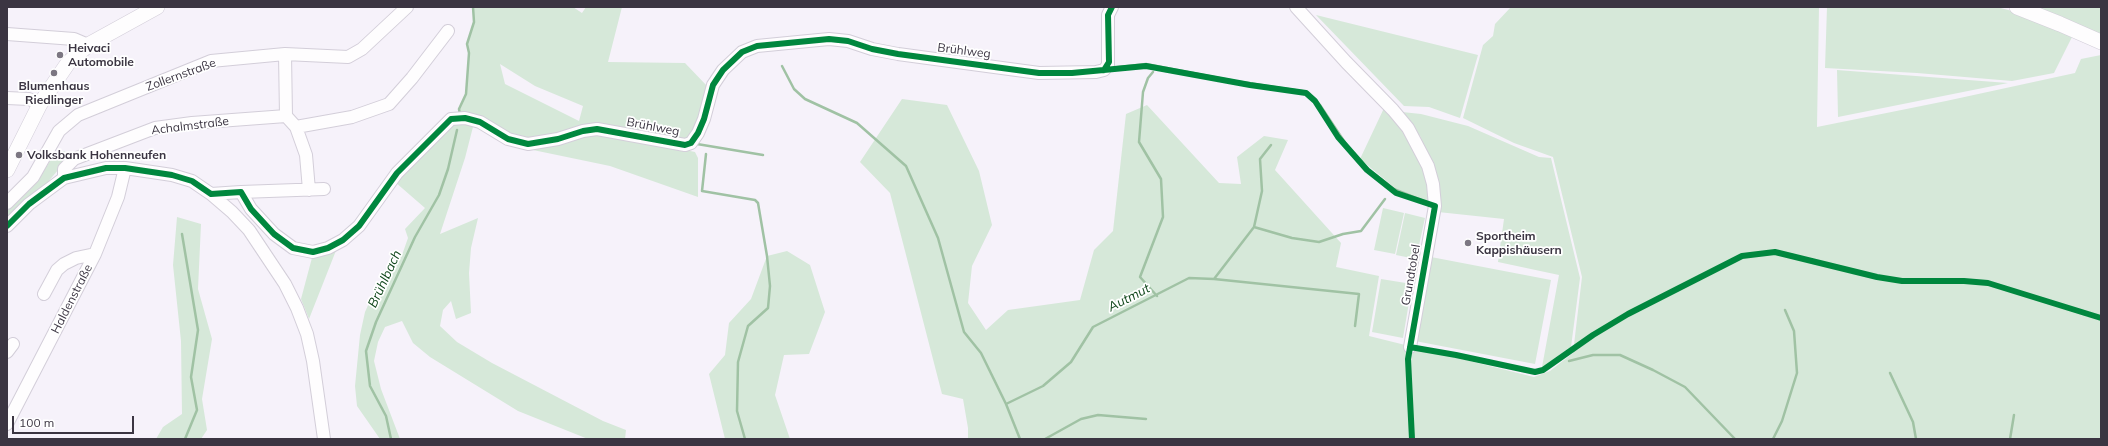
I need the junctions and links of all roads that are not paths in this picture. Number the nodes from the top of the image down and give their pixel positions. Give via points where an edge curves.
1 (157, 7) edge
2 (407, 7) edge
3 (1112, 7) edge
4 (1296, 7) edge
5 (2017, 7) edge
6 (448, 32) dead end
7 (7, 34) edge
8 (2101, 42) edge
9 (88, 45) junction
10 (285, 54) junction
11 (7, 98) edge
12 (40, 104) junction
13 (286, 116) junction
14 (296, 126) junction
15 (125, 168) junction
16 (7, 170) edge
17 (64, 178) junction
18 (324, 189) dead end
19 (309, 190) junction
20 (241, 192) junction
21 (211, 194) junction
22 (7, 203) edge
23 (7, 226) edge
24 (95, 254) junction
25 (44, 294) dead end
26 (1410, 348) dead end
27 (7, 424) edge
28 (324, 439) edge

1 - 9 main road
2 - 10 street, Zollernstraße via 362,49 348,57
3 - 20 street, Brühlweg via 1108,15 1108,66 1096,72 1039,73 898,54 848,41 829,39 757,46 742,52 723,70 714,85 698,133 691,143 685,145 597,129 528,144 508,139 480,122 466,118 451,119 396,173 359,226 343,240 313,252 293,248 274,234 251,209
4 - 26 street, Grundtobel via 1408,128 1428,166 1435,206
5 - 8 main road
6 - 14 street via 389,104 352,117
7 - 9 street via 74,39
9 - 12 main road via 68,63
10 - 13 street
10 - 22 street, Zollernstraße via 211,61 78,115 59,131 33,177
11 - 12 street via 29,99
12 - 16 main road
13 - 14 street
13 - 17 street, Achalmstraße via 155,128 74,159 64,169
14 - 19 street via 306,155
15 - 17 street via 106,168
15 - 21 street via 172,175 192,181
15 - 24 street, Haldenstraße via 118,197
17 - 23 street via 29,204
18 - 19 street
19 - 20 street
20 - 21 street
21 - 28 street via 249,230 285,284 297,308 307,334 313,361
24 - 25 street via 76,258 64,264 57,270
24 - 27 street, Haldenstraße

